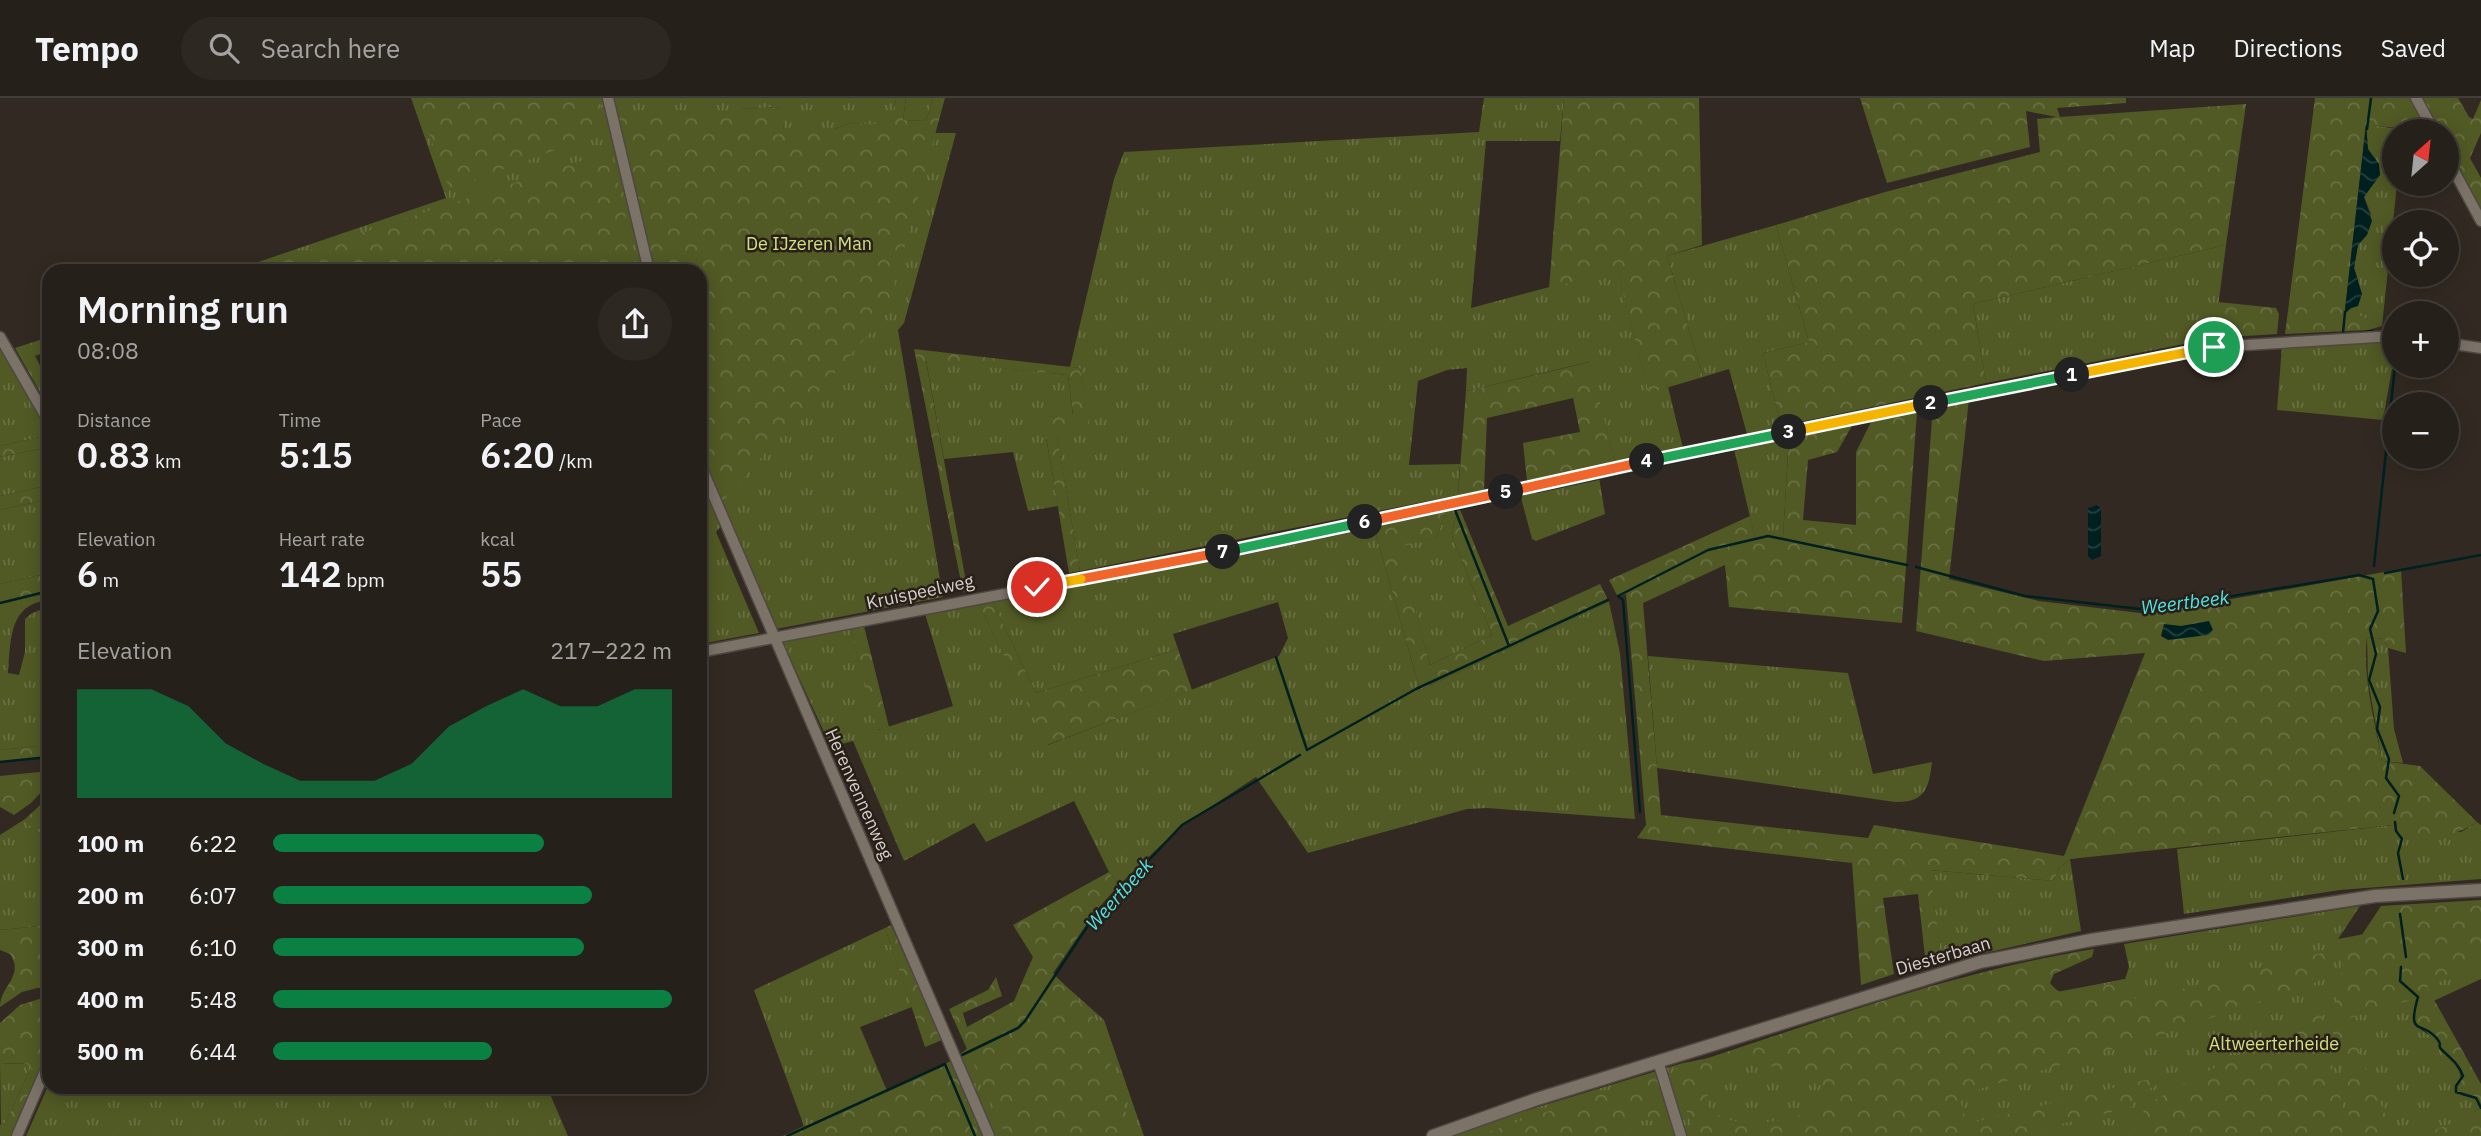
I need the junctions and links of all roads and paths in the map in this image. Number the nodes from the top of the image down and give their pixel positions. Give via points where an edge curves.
1 (608, 98) edge
2 (2416, 98) edge
3 (2427, 119) edge
4 (2459, 180) edge
5 (2481, 221) edge
6 (647, 264) edge
7 (0, 337) edge
8 (2382, 337) edge
9 (2459, 345) edge
10 (2481, 348) edge
11 (42, 410) edge
12 (707, 481) edge
13 (772, 638) junction
14 (707, 651) edge
15 (2481, 890) edge
16 (1658, 1060) junction
17 (42, 1079) edge
18 (18, 1136) edge
19 (989, 1136) edge
20 (1433, 1136) edge
21 (1681, 1136) edge

1 - 6 street
2 - 3 street
4 - 5 street
7 - 11 street
8 - 13 street, Kruispeelweg via 2214,347 1272,542
9 - 10 street
12 - 13 street, Herenvennenweg
13 - 14 street, Kruispeelweg
13 - 19 street, Herenvennenweg
15 - 16 street, Diesterbaan via 2375,896 2032,950
16 - 20 street, Diesterbaan
16 - 21 street
17 - 18 street

